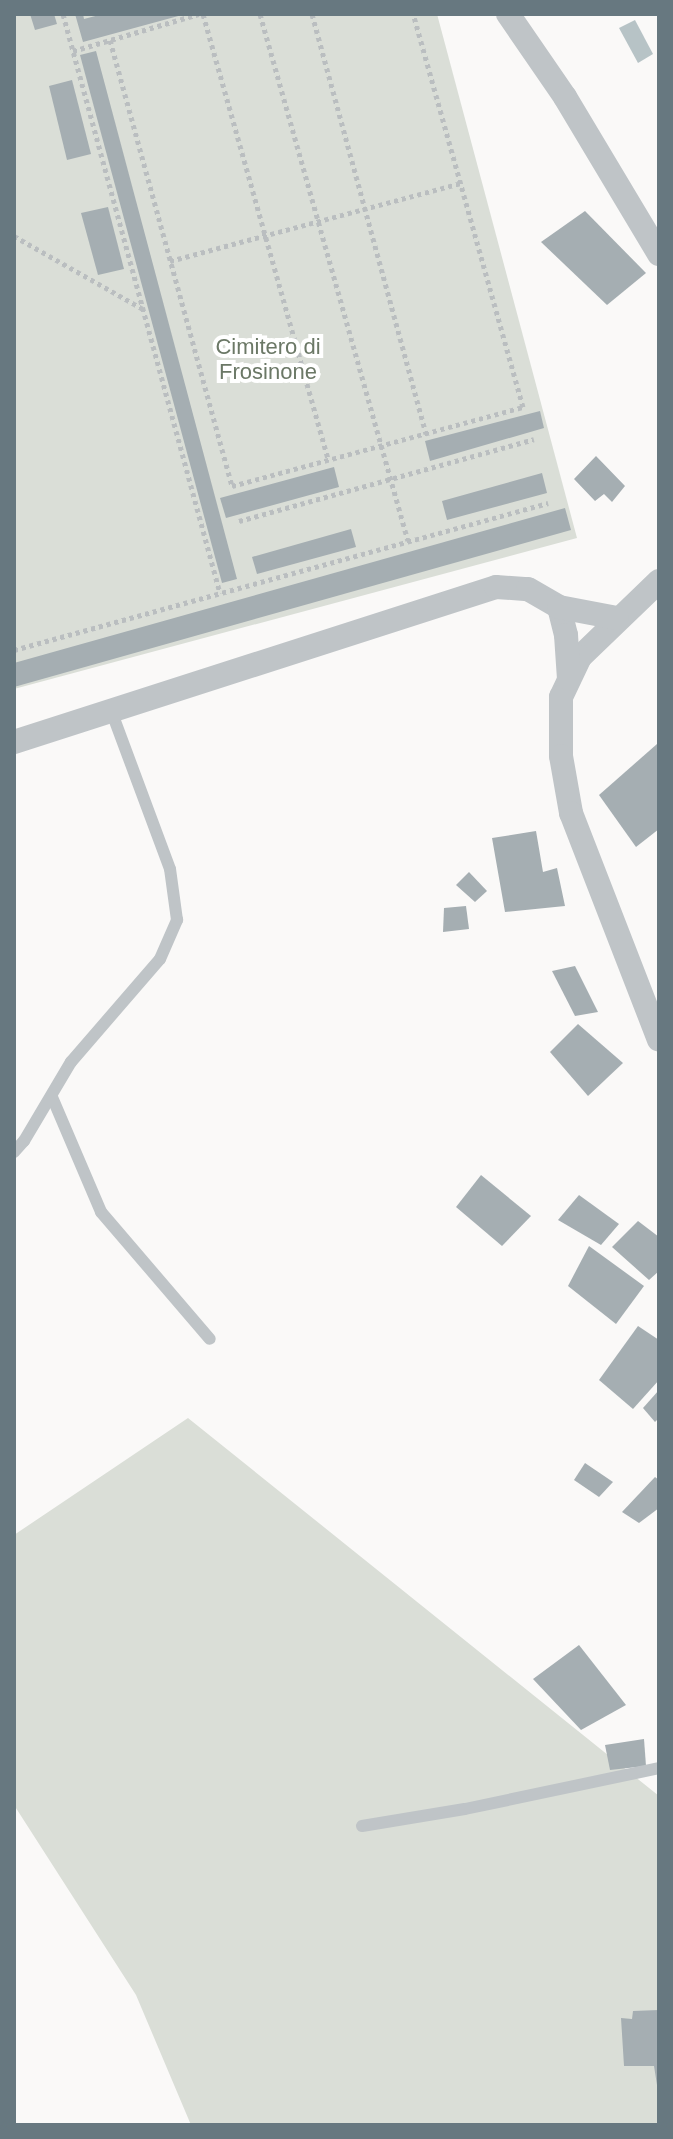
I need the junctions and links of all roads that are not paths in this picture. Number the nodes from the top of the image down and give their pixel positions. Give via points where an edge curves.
1 (508, 14) edge
2 (659, 254) edge
3 (659, 581) edge
4 (559, 607) junction
5 (617, 618) junction
6 (569, 680) junction
7 (111, 710) junction
8 (14, 742) edge
9 (659, 1040) edge
10 (52, 1097) junction
11 (14, 1152) edge
12 (210, 1339) dead end
13 (659, 1768) edge
14 (362, 1826) dead end

1 - 2 street via 565,97
3 - 5 street
4 - 5 street
4 - 6 street
4 - 7 street via 528,589 496,587
5 - 6 street via 580,657
6 - 9 street via 561,697 561,756 571,813
7 - 8 street
7 - 10 lane via 170,869 177,920 160,959 71,1062
10 - 11 lane
10 - 12 lane via 101,1212
13 - 14 lane

